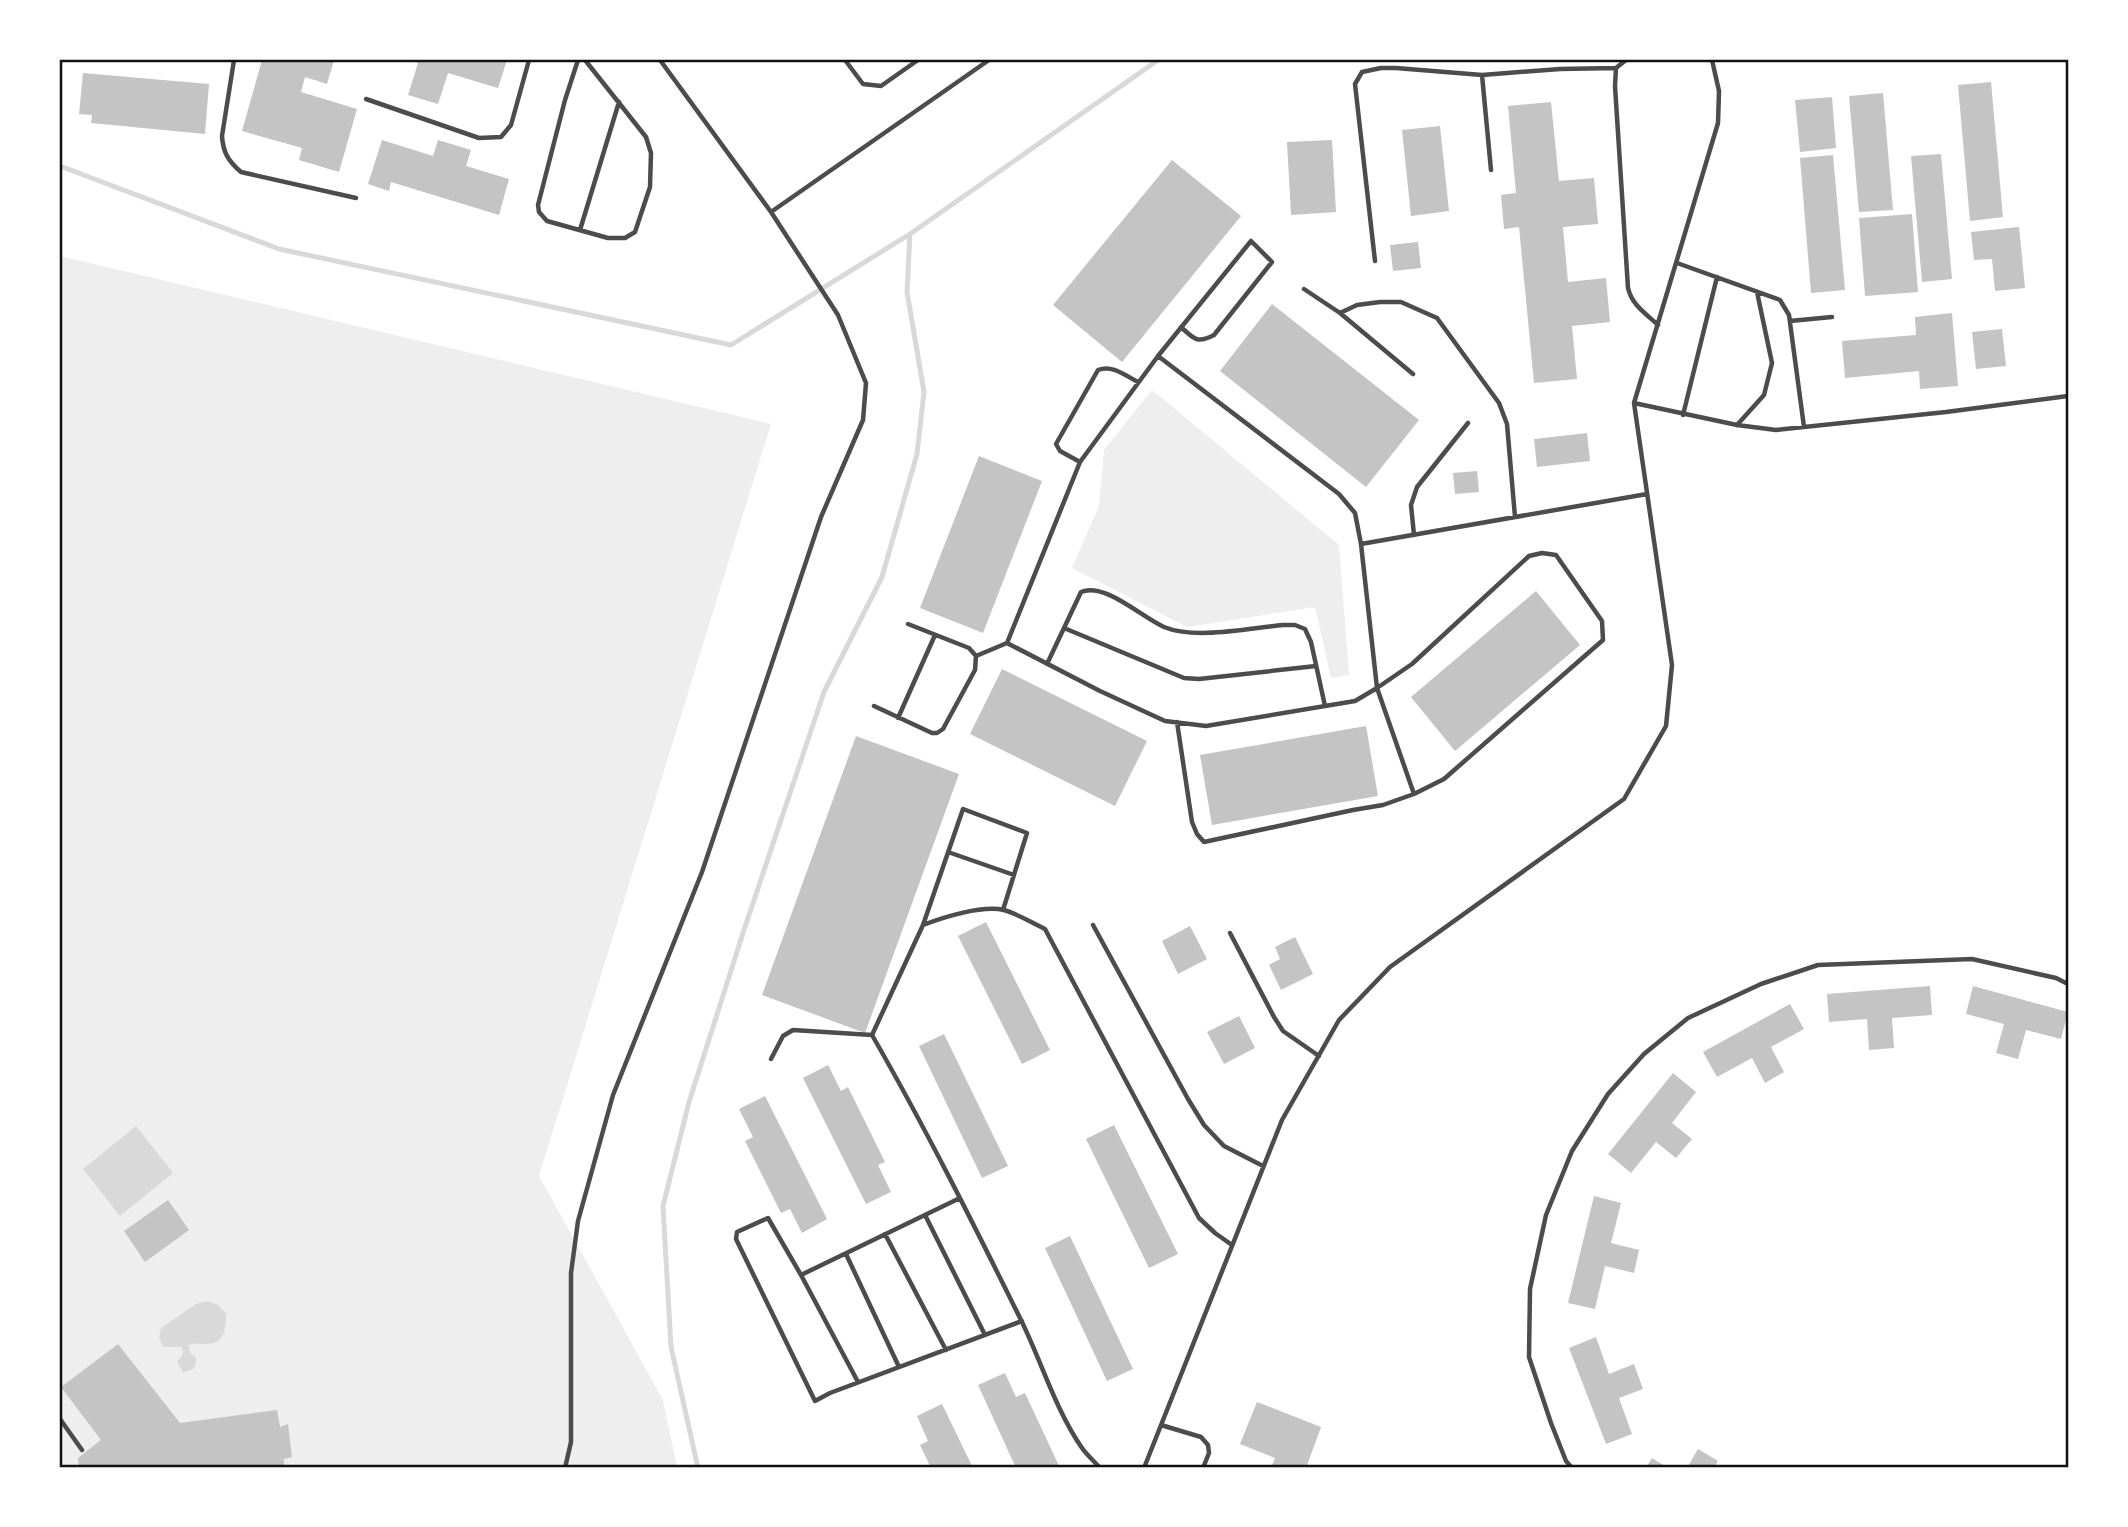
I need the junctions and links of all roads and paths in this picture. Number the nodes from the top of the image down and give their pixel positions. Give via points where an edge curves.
1 (234, 60) edge
2 (529, 60) edge
3 (578, 60) edge
4 (585, 60) edge
5 (660, 60) edge
6 (845, 60) edge
7 (918, 60) edge
8 (985, 60) edge
9 (1626, 60) edge
10 (1712, 60) edge
11 (1616, 68) junction
12 (1482, 75) junction
13 (366, 99) dead end
14 (619, 102) junction
15 (1491, 170) dead end
16 (356, 198) dead end
17 (771, 212) junction
18 (580, 230) junction
19 (1375, 261) dead end
20 (1677, 263) junction
21 (1717, 277) junction
22 (1304, 289) dead end
23 (1756, 292) junction
24 (1340, 313) junction
25 (1832, 317) dead end
26 (1790, 321) junction
27 (1658, 325) junction
28 (1181, 327) junction
29 (1158, 356) junction
30 (1413, 374) dead end
31 (1138, 382) junction
32 (2068, 396) edge
33 (1634, 403) junction
34 (1683, 415) junction
35 (1468, 423) dead end
36 (1737, 425) junction
37 (1804, 427) junction
38 (1080, 462) junction
39 (1647, 494) junction
40 (1515, 517) junction
41 (1414, 535) junction
42 (1361, 544) junction
43 (908, 624) dead end
44 (1064, 628) junction
45 (935, 635) junction
46 (1007, 643) junction
47 (976, 656) junction
48 (1047, 664) junction
49 (1316, 666) junction
50 (1377, 688) junction
51 (874, 706) dead end
52 (1325, 706) junction
53 (898, 718) junction
54 (1177, 722) junction
55 (1414, 794) junction
56 (948, 852) junction
57 (1014, 875) junction
58 (1003, 910) junction
59 (923, 925) junction
60 (1093, 925) dead end
61 (1230, 933) dead end
62 (2068, 984) edge
63 (872, 1035) junction
64 (1319, 1056) junction
65 (771, 1059) dead end
66 (1263, 1166) junction
67 (960, 1198) junction
68 (925, 1215) junction
69 (885, 1234) junction
70 (1232, 1245) junction
71 (846, 1254) junction
72 (802, 1275) junction
73 (1021, 1321) junction
74 (985, 1335) junction
75 (946, 1350) junction
76 (899, 1367) junction
77 (858, 1382) junction
78 (60, 1419) edge
79 (1161, 1425) junction
80 (82, 1450) dead end
81 (565, 1468) edge
82 (1100, 1468) edge
83 (1144, 1468) edge
84 (1203, 1468) edge
85 (1572, 1468) edge

1 - 16 lane via 222,136 230,163 241,172
2 - 13 lane via 511,125 501,137 479,138
3 - 18 lane via 538,205 547,221
4 - 14 lane
5 - 17 lane
6 - 7 lane via 863,84 881,86
8 - 17 lane
9 - 11 lane
10 - 20 lane via 1719,91 1718,123
11 - 12 lane
11 - 27 lane via 1628,288 1634,304
12 - 15 lane
12 - 19 lane via 1381,68 1362,72 1355,84
14 - 18 lane
14 - 18 lane via 646,137 651,153 650,187 635,232 625,238 608,238
17 - 81 lane via 838,315 866,383 863,420 821,517 702,872 613,1095 579,1221 572,1273 571,1442
20 - 21 lane
20 - 27 lane
21 - 23 lane
21 - 34 lane
22 - 24 lane
23 - 26 lane via 1780,300
23 - 36 lane via 1772,363 1763,395
24 - 30 lane
24 - 40 lane via 1357,305 1401,302 1437,318 1499,403 1507,424
25 - 26 lane
26 - 37 lane
27 - 33 lane
28 - 28 lane via 1193,338 1204,340 1214,335 1272,262 1251,241
28 - 29 lane
29 - 31 lane
29 - 42 lane via 1339,494 1355,513
31 - 38 lane
31 - 38 lane via 1112,368 1098,370 1056,444 1060,452
32 - 37 lane
33 - 34 lane
33 - 39 lane
34 - 36 lane
35 - 41 lane via 1417,487 1411,505
36 - 37 lane via 1776,430
38 - 46 lane
39 - 40 lane
39 - 64 lane via 1671,665 1666,726 1624,799 1390,967 1339,1020
40 - 41 lane
41 - 42 lane
42 - 50 lane
43 - 45 lane
44 - 48 lane
44 - 49 lane via 1184,678
44 - 49 lane via 1081,592 1088,589 1103,592 1180,632 1295,625 1306,629
45 - 47 lane via 969,648
45 - 53 lane
46 - 47 lane
46 - 48 lane
47 - 53 lane via 975,670 943,729 932,733
48 - 54 lane via 1165,721
49 - 52 lane
50 - 52 lane via 1355,701
50 - 55 lane
50 - 55 lane via 1412,664 1529,556 1556,555 1602,621 1603,640 1444,779
51 - 53 lane
52 - 54 lane via 1206,726
54 - 55 lane via 1192,822 1204,842 1383,805
56 - 57 lane
56 - 57 lane via 963,809 1027,833
56 - 59 lane
57 - 58 lane
58 - 59 lane via 971,911
58 - 70 lane via 1045,929 1199,1218
59 - 63 lane
60 - 66 lane via 1204,1125 1224,1146
61 - 64 lane via 1283,1031
62 - 85 lane via 1972,960 1818,965 1760,984 1688,1018 1644,1054 1608,1094 1572,1151 1546,1214 1530,1289 1529,1357
63 - 65 lane via 793,1030 780,1039
63 - 67 lane
64 - 66 lane via 1282,1120
66 - 70 lane
67 - 68 lane
67 - 73 lane
68 - 69 lane
68 - 74 lane
69 - 71 lane
69 - 75 lane
70 - 79 lane
71 - 72 lane
71 - 76 lane
72 - 77 lane
72 - 77 lane via 768,1217 737,1232 736,1239 815,1401
73 - 74 lane
73 - 82 lane via 1082,1448
74 - 75 lane
75 - 76 lane
76 - 77 lane
78 - 80 lane
79 - 83 lane
79 - 84 lane via 1201,1437 1209,1453

